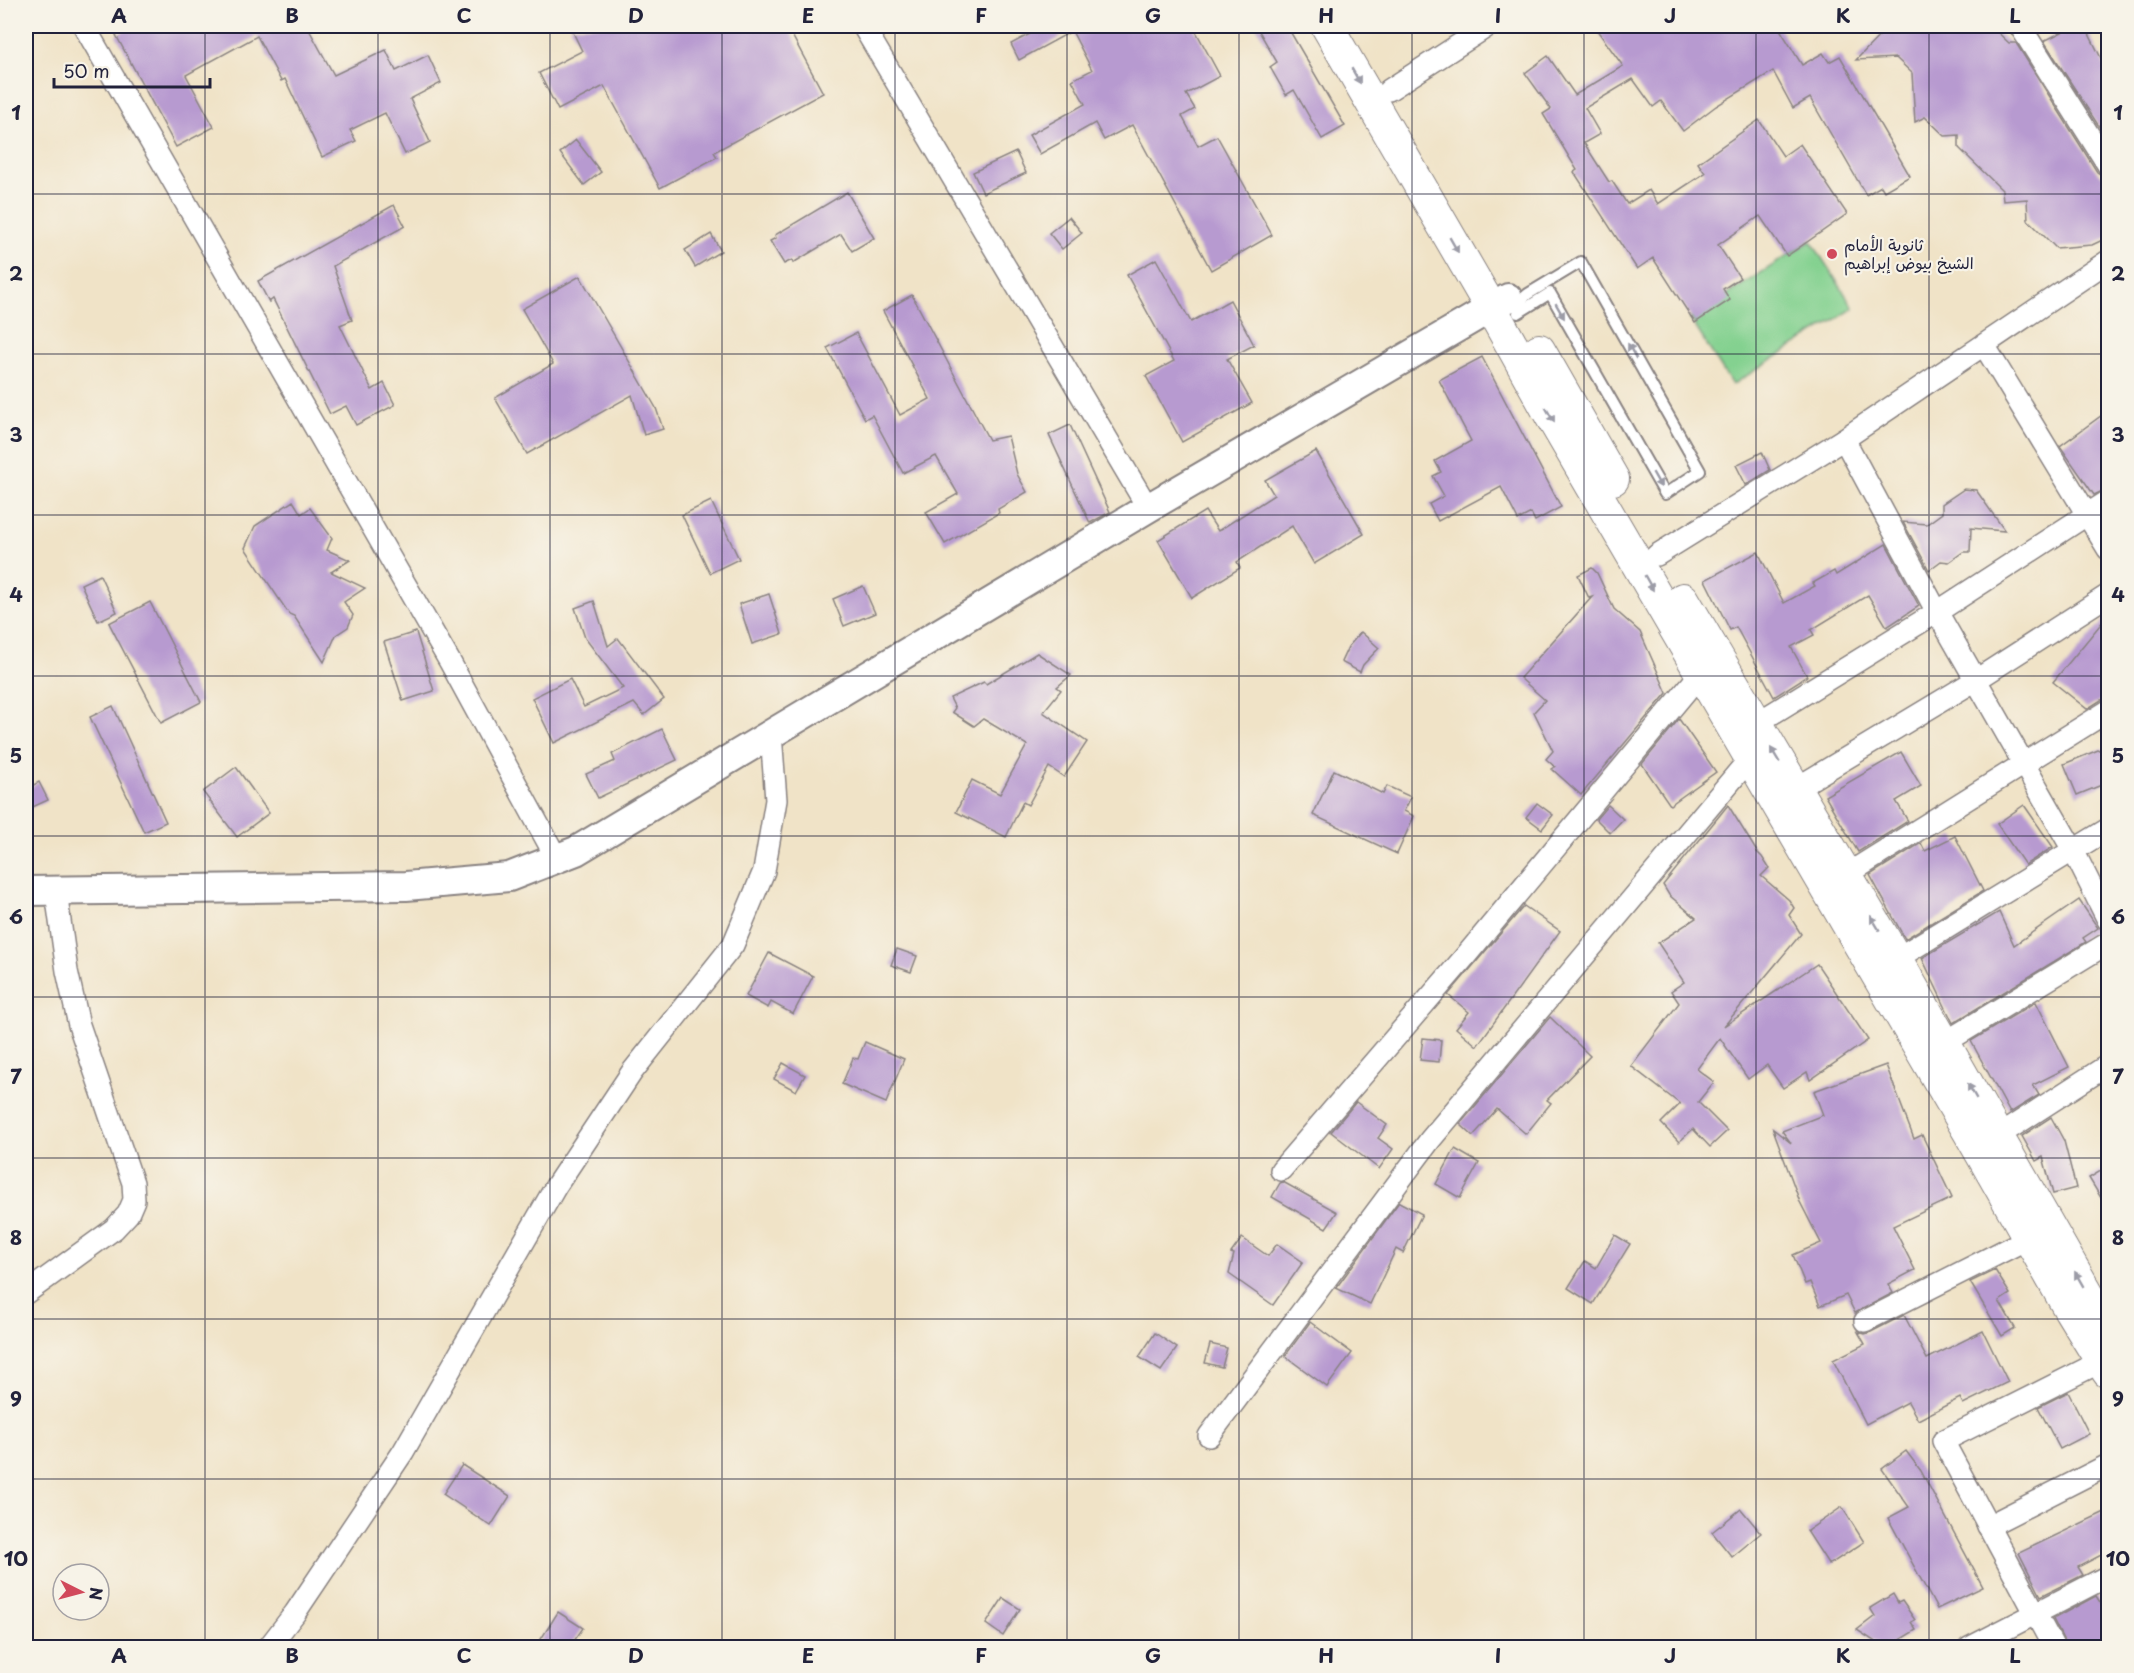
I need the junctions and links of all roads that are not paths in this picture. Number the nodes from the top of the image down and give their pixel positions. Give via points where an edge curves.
1 (84, 26) edge
2 (863, 26) edge
3 (1327, 26) edge
4 (1352, 26) edge
5 (1488, 26) edge
6 (2020, 26) edge
7 (1389, 90) junction
8 (2109, 165) edge
9 (2109, 261) edge
10 (1508, 306) junction
11 (1984, 345) junction
12 (1844, 439) junction
13 (2109, 501) edge
14 (1148, 508) junction
15 (2088, 514) junction
16 (2109, 549) edge
17 (1657, 555) junction
18 (2109, 595) edge
19 (1937, 612) junction
20 (1701, 673) junction
21 (1976, 680) junction
22 (2109, 711) edge
23 (1757, 723) junction
24 (771, 734) junction
25 (1750, 757) junction
26 (2023, 765) junction
27 (1796, 789) junction
28 (2109, 829) edge
29 (2073, 850) junction
30 (557, 859) junction
31 (1846, 875) junction
32 (26, 891) edge
33 (56, 892) junction
34 (2109, 920) edge
35 (2109, 943) edge
36 (1896, 959) junction
37 (1944, 1043) junction
38 (2109, 1065) edge
39 (1998, 1136) junction
40 (1281, 1170) dead end
41 (2029, 1238) junction
42 (26, 1293) edge
43 (1865, 1321) dead end
44 (2109, 1330) edge
45 (2105, 1367) edge
46 (1209, 1436) dead end
47 (2109, 1465) edge
48 (1988, 1526) junction
49 (2109, 1576) edge
50 (2036, 1613) junction
51 (268, 1647) edge
52 (1969, 1647) edge
53 (2054, 1647) edge

1 - 30 street via 450,662
2 - 14 street
3 -> 10 main road
4 - 7 main road
5 - 7 street
6 - 8 street
7 - 10 main road
9 - 11 street
10 -> 10 lane via 1551,293 1665,494 1700,471 1581,262
10 - 14 street
10 - 17 main road
10 -> 20 main road via 1551,416
11 - 12 street
11 - 15 street
12 - 17 street
12 - 19 street
13 - 15 street
14 - 24 street
15 - 16 street
15 - 19 street
17 - 23 main road
18 - 21 street
19 - 21 street
19 - 23 street
20 - 25 main road
20 - 40 street
21 - 26 street
21 - 27 street
22 - 26 street
27 -> 23 main road
24 - 30 street
24 - 51 street via 776,800 764,871 733,945 632,1072 556,1186 403,1452
25 - 41 main road
25 - 46 street via 1430,1140
26 - 29 street
26 - 31 street
27 - 31 main road
28 - 29 street
29 - 34 street
29 - 36 street
30 - 33 street via 509,877 406,886
36 -> 31 main road
32 - 33 street
33 - 42 street via 78,1025 133,1184 134,1200 128,1214 114,1229
35 - 37 street
36 - 37 main road
39 -> 37 main road
38 - 39 street
44 -> 39 main road
41 - 43 street
41 - 45 main road
45 - 48 street via 1943,1441
47 - 48 street
48 - 50 street
49 - 50 street
50 - 52 street
50 - 53 street

